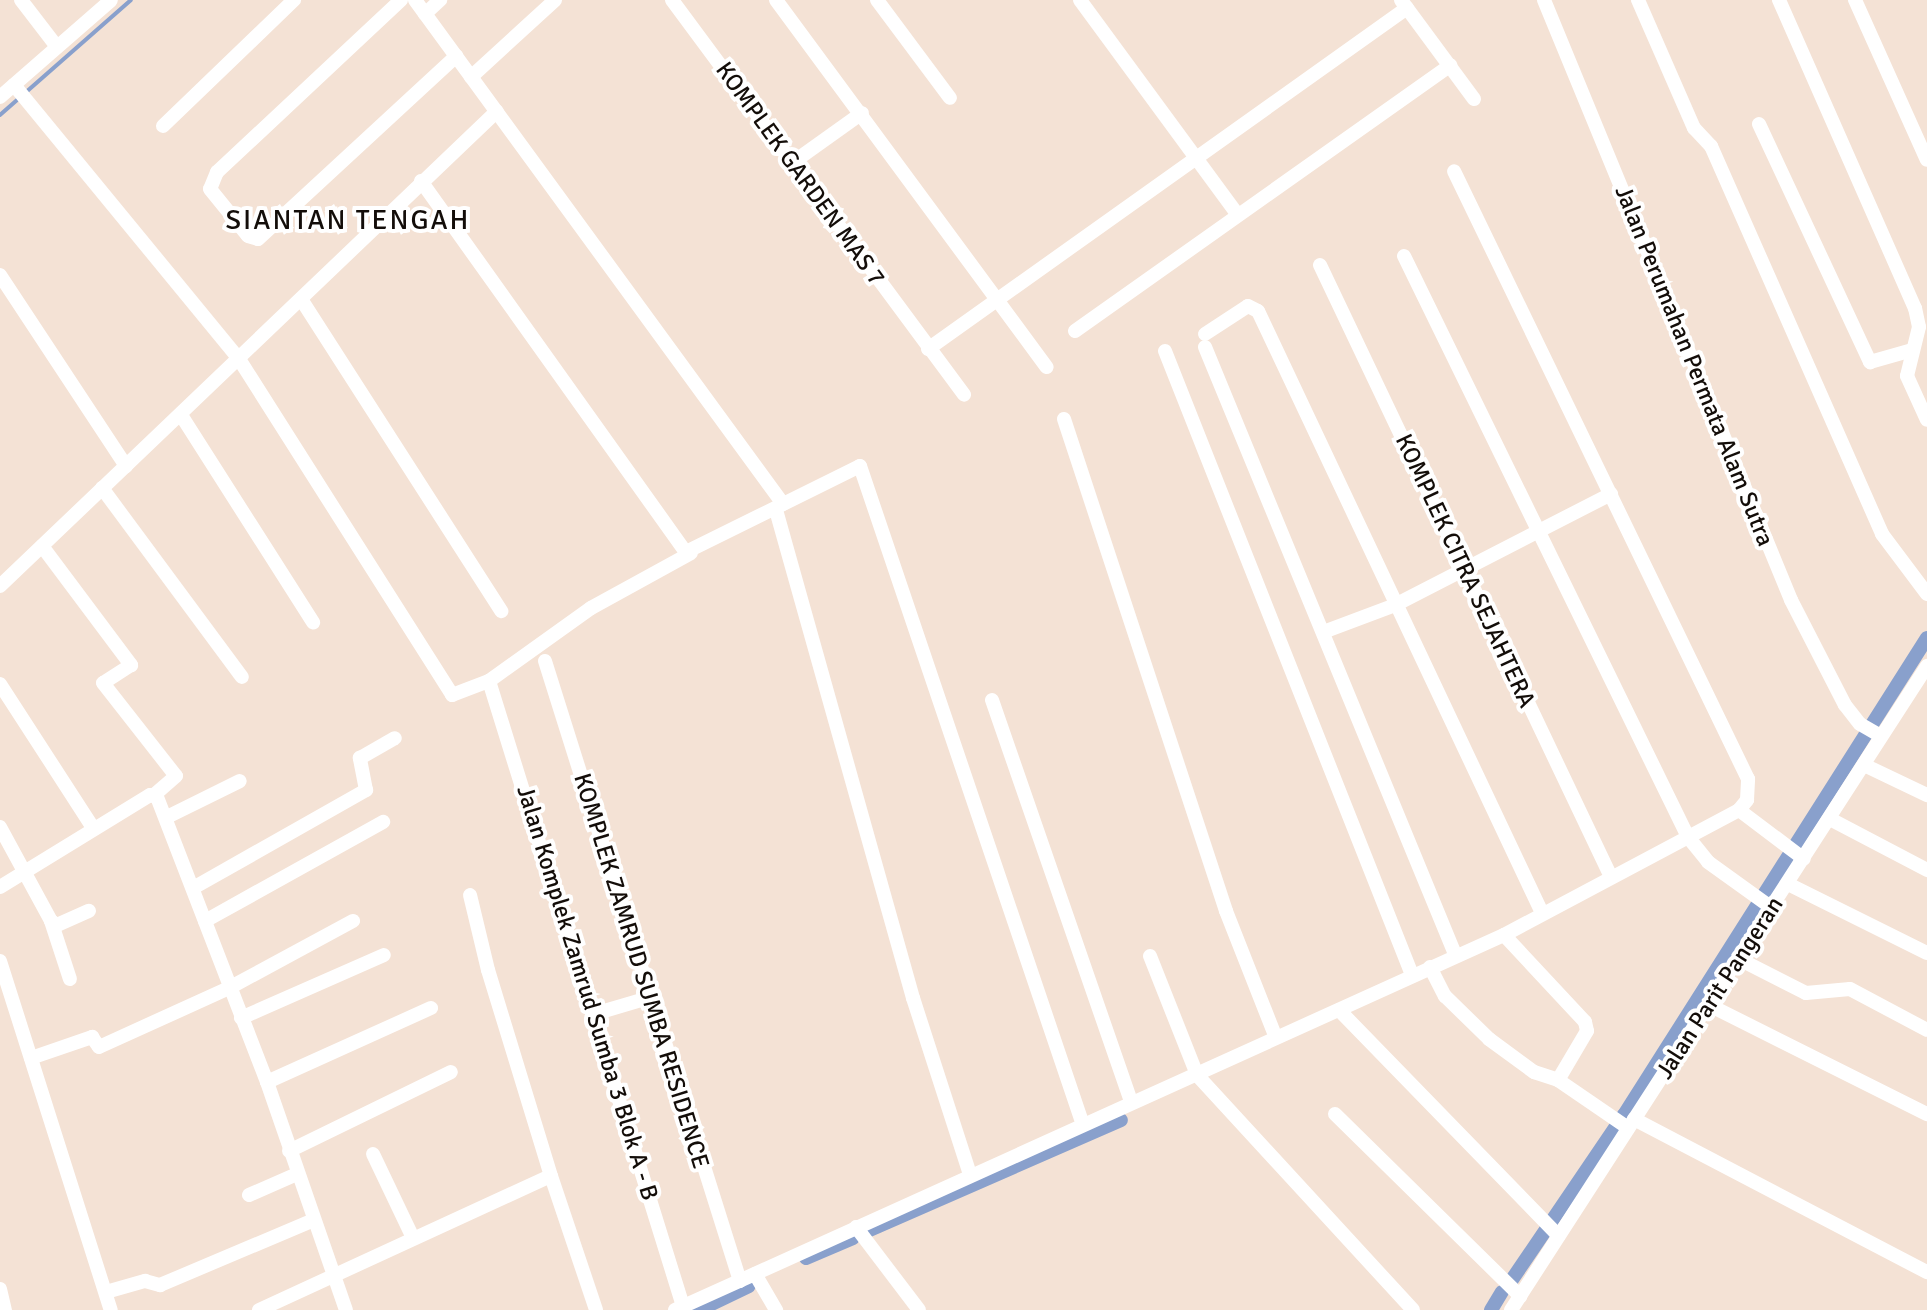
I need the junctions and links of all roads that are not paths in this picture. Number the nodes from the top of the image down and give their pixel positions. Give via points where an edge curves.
1 (21, 0) edge
2 (111, 0) edge
3 (294, 0) edge
4 (401, 0) edge
5 (415, 0) edge
6 (440, 0) edge
7 (555, 0) edge
8 (672, 0) edge
9 (776, 0) edge
10 (877, 0) edge
11 (1080, 0) edge
12 (1544, 0) edge
13 (1638, 0) edge
14 (1779, 0) edge
15 (1855, 0) edge
16 (1404, 4) edge
17 (425, 14) junction
18 (57, 47) junction
19 (456, 56) junction
20 (1450, 65) junction
21 (0, 74) edge
22 (471, 77) junction
23 (14, 92) edge
24 (950, 98) dead end
25 (1474, 99) dead end
26 (497, 111) junction
27 (862, 113) junction
28 (1759, 124) dead end
29 (163, 126) dead end
30 (1195, 157) junction
31 (1927, 160) edge
32 (792, 163) junction
33 (1454, 171) dead end
34 (421, 181) junction
35 (1237, 214) junction
36 (1404, 256) dead end
37 (1320, 265) dead end
38 (0, 275) edge
39 (301, 299) junction
40 (1000, 300) junction
41 (1075, 331) dead end
42 (928, 349) junction
43 (1912, 350) junction
44 (1165, 351) dead end
45 (239, 359) junction
46 (1047, 367) dead end
47 (964, 395) dead end
48 (181, 415) junction
49 (1064, 419) dead end
50 (1927, 420) edge
51 (126, 466) junction
52 (102, 488) junction
53 (1611, 494) junction
54 (780, 507) junction
55 (1539, 531) junction
56 (42, 546) junction
57 (691, 553) junction
58 (1465, 569) junction
59 (0, 586) edge
60 (1927, 594) edge
61 (1395, 605) junction
62 (501, 611) dead end
63 (313, 622) dead end
64 (1326, 631) junction
65 (545, 661) dead end
66 (1925, 672) edge
67 (242, 677) dead end
68 (489, 681) junction
69 (0, 684) edge
70 (992, 700) dead end
71 (1878, 734) junction
72 (395, 738) dead end
73 (1864, 765) junction
74 (240, 781) dead end
75 (155, 794) junction
76 (1927, 795) edge
77 (1739, 810) junction
78 (167, 817) junction
79 (1830, 819) junction
80 (383, 822) dead end
81 (0, 827) edge
82 (93, 828) junction
83 (1688, 837) junction
84 (1801, 856) junction
85 (27, 869) junction
86 (1927, 870) edge
87 (1611, 877) junction
88 (1788, 884) junction
89 (0, 887) edge
90 (193, 888) junction
91 (470, 895) dead end
92 (1772, 908) junction
93 (89, 911) dead end
94 (1542, 913) junction
95 (51, 921) junction
96 (205, 921) junction
97 (353, 921) dead end
98 (1504, 935) junction
99 (1927, 953) edge
100 (1455, 954) junction
101 (384, 955) dead end
102 (1150, 956) dead end
103 (1739, 959) junction
104 (0, 961) edge
105 (1430, 967) junction
106 (1412, 975) junction
107 (70, 979) dead end
108 (229, 988) junction
109 (648, 998) junction
110 (1709, 1005) junction
111 (431, 1008) dead end
112 (1339, 1010) junction
113 (594, 1014) junction
114 (241, 1018) junction
115 (1927, 1030) edge
116 (1276, 1038) junction
117 (31, 1058) junction
118 (451, 1072) dead end
119 (1197, 1075) junction
120 (1558, 1080) junction
121 (267, 1082) junction
122 (1131, 1101) junction
123 (1335, 1114) dead end
124 (1927, 1114) edge
125 (1082, 1122) junction
126 (1624, 1122) junction
127 (289, 1151) junction
128 (373, 1154) dead end
129 (297, 1174) junction
130 (970, 1175) junction
131 (551, 1176) junction
132 (249, 1195) dead end
133 (314, 1220) junction
134 (856, 1227) junction
135 (1552, 1230) junction
136 (413, 1238) junction
137 (1927, 1272) edge
138 (755, 1274) junction
139 (334, 1277) junction
140 (740, 1281) junction
141 (0, 1289) edge
142 (106, 1292) junction
143 (1520, 1296) junction
144 (679, 1308) edge
145 (5, 1310) edge
146 (111, 1310) edge
147 (259, 1310) edge
148 (346, 1310) edge
149 (596, 1310) edge
150 (776, 1310) edge
151 (919, 1310) edge
152 (1413, 1310) edge
153 (1511, 1310) edge

1 - 18 street
2 - 18 street
3 - 29 street
4 - 19 street via 217,172 210,189 248,236 258,239
5 - 17 street
6 - 17 street
7 - 22 street
8 - 32 street, KOMPLEK GARDEN MAS 7
9 - 27 street
10 - 24 street
11 - 30 street
12 - 71 street, Jalan Perumahan Permata Alam Sutra via 1791,600 1860,724
13 - 60 street via 1694,128 1711,146 1882,534
14 - 43 street via 1915,308 1919,327
15 - 31 street
16 - 20 street
16 - 30 street
17 - 19 street
18 - 23 street
19 - 22 street
20 - 25 street
20 - 35 street
21 - 23 street
22 - 26 street
23 - 45 street
26 - 34 street
26 - 54 street
27 - 32 street
27 - 40 street
28 - 43 street via 1870,362
30 - 35 street
30 - 40 street
32 - 42 street, KOMPLEK GARDEN MAS 7
33 - 53 street
34 - 39 street
34 - 57 street
35 - 41 street
36 - 55 street
37 - 58 street, KOMPLEK CITRA SEJAHTERA
38 - 51 street
39 - 45 street
39 - 62 street via 425,485
40 - 42 street
40 - 46 street
42 - 47 street, KOMPLEK GARDEN MAS 7
43 - 50 street via 1907,376
44 - 106 street
45 - 48 street
45 - 68 street via 449,692 455,696
48 - 51 street
48 - 63 street
49 - 116 street via 1226,911
51 - 52 street
52 - 56 street
52 - 67 street
53 - 55 street
53 - 77 street via 1748,779 1747,800
54 - 57 street
54 - 125 street via 860,466
54 - 130 street via 913,998
55 - 58 street
55 - 83 street
56 - 59 street
56 - 75 street via 131,665 103,683 176,776
57 - 68 street via 591,608
58 - 61 street
58 - 87 street, KOMPLEK CITRA SEJAHTERA
61 - 64 street
61 - 64 street via 1258,311 1248,306 1205,340
61 - 94 street
64 - 100 street
65 - 109 street, KOMPLEK ZAMRUD SUMBA RESIDENCE
66 - 71 street, Jalan Parit Pangeran
68 - 113 street, Jalan Komplek Zamrud Sumba 3 Blok A - B
69 - 82 street
70 - 122 street
71 - 73 street, Jalan Parit Pangeran
72 - 90 street via 360,758 366,790
73 - 76 street
73 - 79 street, Jalan Parit Pangeran
74 - 78 street
75 - 78 street
75 - 82 street
77 - 83 street
77 - 84 street
78 - 90 street
79 - 84 street, Jalan Parit Pangeran
79 - 86 street
80 - 96 street
81 - 85 street
82 - 85 street
83 - 87 street
83 - 92 street via 1708,862
84 - 88 street, Jalan Parit Pangeran
85 - 89 street
85 - 95 street
87 - 94 street
88 - 92 street, Jalan Parit Pangeran
88 - 99 street
90 - 96 street
91 - 131 street
92 - 103 street, Jalan Parit Pangeran
93 - 95 street via 57,925
94 - 98 street
95 - 107 street
96 - 108 street
97 - 108 street
98 - 100 street
98 - 120 street via 1585,1022 1587,1031
100 - 105 street
101 - 114 street
102 - 119 street
103 - 110 street, Jalan Parit Pangeran
103 - 115 street via 1806,993 1850,989
104 - 117 street
105 - 106 street
105 - 120 street via 1445,996 1489,1039 1534,1072
106 - 112 street
108 - 114 street
108 - 117 street via 99,1047 92,1037
109 - 113 street
109 - 140 street, KOMPLEK ZAMRUD SUMBA RESIDENCE
110 - 124 street
110 - 126 street, Jalan Parit Pangeran
111 - 121 street
112 - 116 street
112 - 135 street
113 - 144 street, Jalan Komplek Zamrud Sumba 3 Blok A - B
114 - 121 street
116 - 119 street
117 - 142 street
118 - 127 street
119 - 122 street
119 - 152 street
120 - 126 street
121 - 127 street
122 - 125 street
123 - 143 street
125 - 130 street
126 - 135 street, Jalan Parit Pangeran
126 - 137 street
127 - 129 street
128 - 136 street
129 - 132 street
129 - 133 street
130 - 134 street
131 - 136 street
131 - 149 street
133 - 139 street
133 - 142 street via 160,1285 145,1281
134 - 138 street
134 - 151 street
135 - 143 street, Jalan Parit Pangeran
136 - 139 street
138 - 140 street
138 - 150 street
139 - 147 street
139 - 148 street
140 - 144 street
141 - 145 street
142 - 146 street
143 - 153 street, Jalan Parit Pangeran

